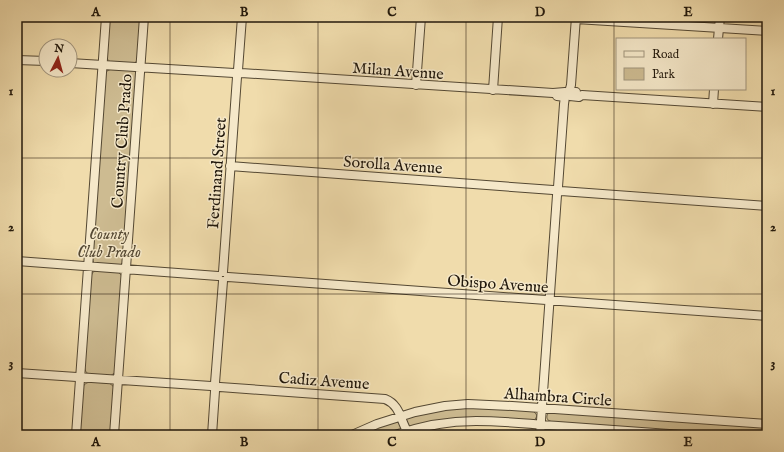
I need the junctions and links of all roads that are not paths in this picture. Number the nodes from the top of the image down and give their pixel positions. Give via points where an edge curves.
1 (106, 17) edge
2 (144, 17) edge
3 (242, 17) edge
4 (421, 17) edge
5 (498, 17) edge
6 (720, 17) edge
7 (576, 18) edge
8 (719, 28) junction
9 (767, 31) edge
10 (718, 38) edge
11 (17, 60) edge
12 (38, 61) edge
13 (78, 63) edge
14 (103, 65) junction
15 (141, 67) junction
16 (238, 73) junction
17 (416, 85) junction
18 (493, 90) junction
19 (714, 90) edge
20 (567, 94) junction
21 (713, 104) junction
22 (767, 107) edge
23 (230, 166) junction
24 (557, 191) junction
25 (767, 206) edge
26 (17, 261) edge
27 (88, 267) junction
28 (127, 270) junction
29 (223, 277) junction
30 (550, 300) junction
31 (767, 316) edge
32 (17, 373) edge
33 (80, 377) junction
34 (118, 380) junction
35 (215, 387) junction
36 (542, 408) junction
37 (400, 417) junction
38 (767, 424) edge
39 (541, 425) junction
40 (407, 431) junction
41 (76, 435) edge
42 (114, 435) edge
43 (212, 435) edge
44 (352, 435) edge
45 (395, 435) edge
46 (540, 435) edge
47 (683, 435) edge

1 - 14 street, Country Club Prado
2 - 15 street, Country Club Prado
3 - 16 street, Ferdinand Street
4 - 17 street
5 - 18 street
6 - 8 street
7 - 8 street
7 - 20 street via 571,85
8 - 9 street
8 - 10 street
11 - 12 street
13 - 14 street, Milan Avenue
14 - 15 street, Milan Avenue
14 - 27 street, Country Club Prado
15 - 16 street, Milan Avenue
15 - 28 street, Country Club Prado
16 - 17 street, Milan Avenue
16 - 23 street, Ferdinand Street
17 - 18 street, Milan Avenue
18 - 20 street, Milan Avenue via 553,93 556,96
19 - 21 street
20 - 21 street, Milan Avenue via 579,97 582,95
20 - 24 street
21 - 22 street, Milan Avenue
23 - 24 street, Sorolla Avenue
23 - 29 street, Ferdinand Street
24 - 25 street, Sorolla Avenue
24 - 30 street
26 - 27 street, Obispo Avenue
27 - 28 street, Obispo Avenue
27 - 33 street, Country Club Prado
28 - 29 street, Obispo Avenue
28 - 34 street, Country Club Prado
29 - 30 street, Obispo Avenue
29 - 35 street, Ferdinand Street
30 - 31 street, Obispo Avenue
30 - 36 street
32 - 33 street, Cadiz Avenue
33 - 34 street, Cadiz Avenue
33 - 41 street, Country Club Prado
34 - 35 street, Cadiz Avenue
34 - 42 street, Country Club Prado
35 - 37 street, Cadiz Avenue via 385,399 394,405
35 - 43 street, Ferdinand Street
36 - 37 street, Alhambra Circle via 457,405 433,408
36 - 38 street, Alhambra Circle
36 - 39 street
37 - 40 street, Cadiz Avenue
37 - 44 street, Alhambra Circle
39 - 40 street, Alhambra Circle via 491,421 464,422 437,424
39 - 46 street
39 - 47 street, Alhambra Circle
40 - 45 street, Alhambra Circle

